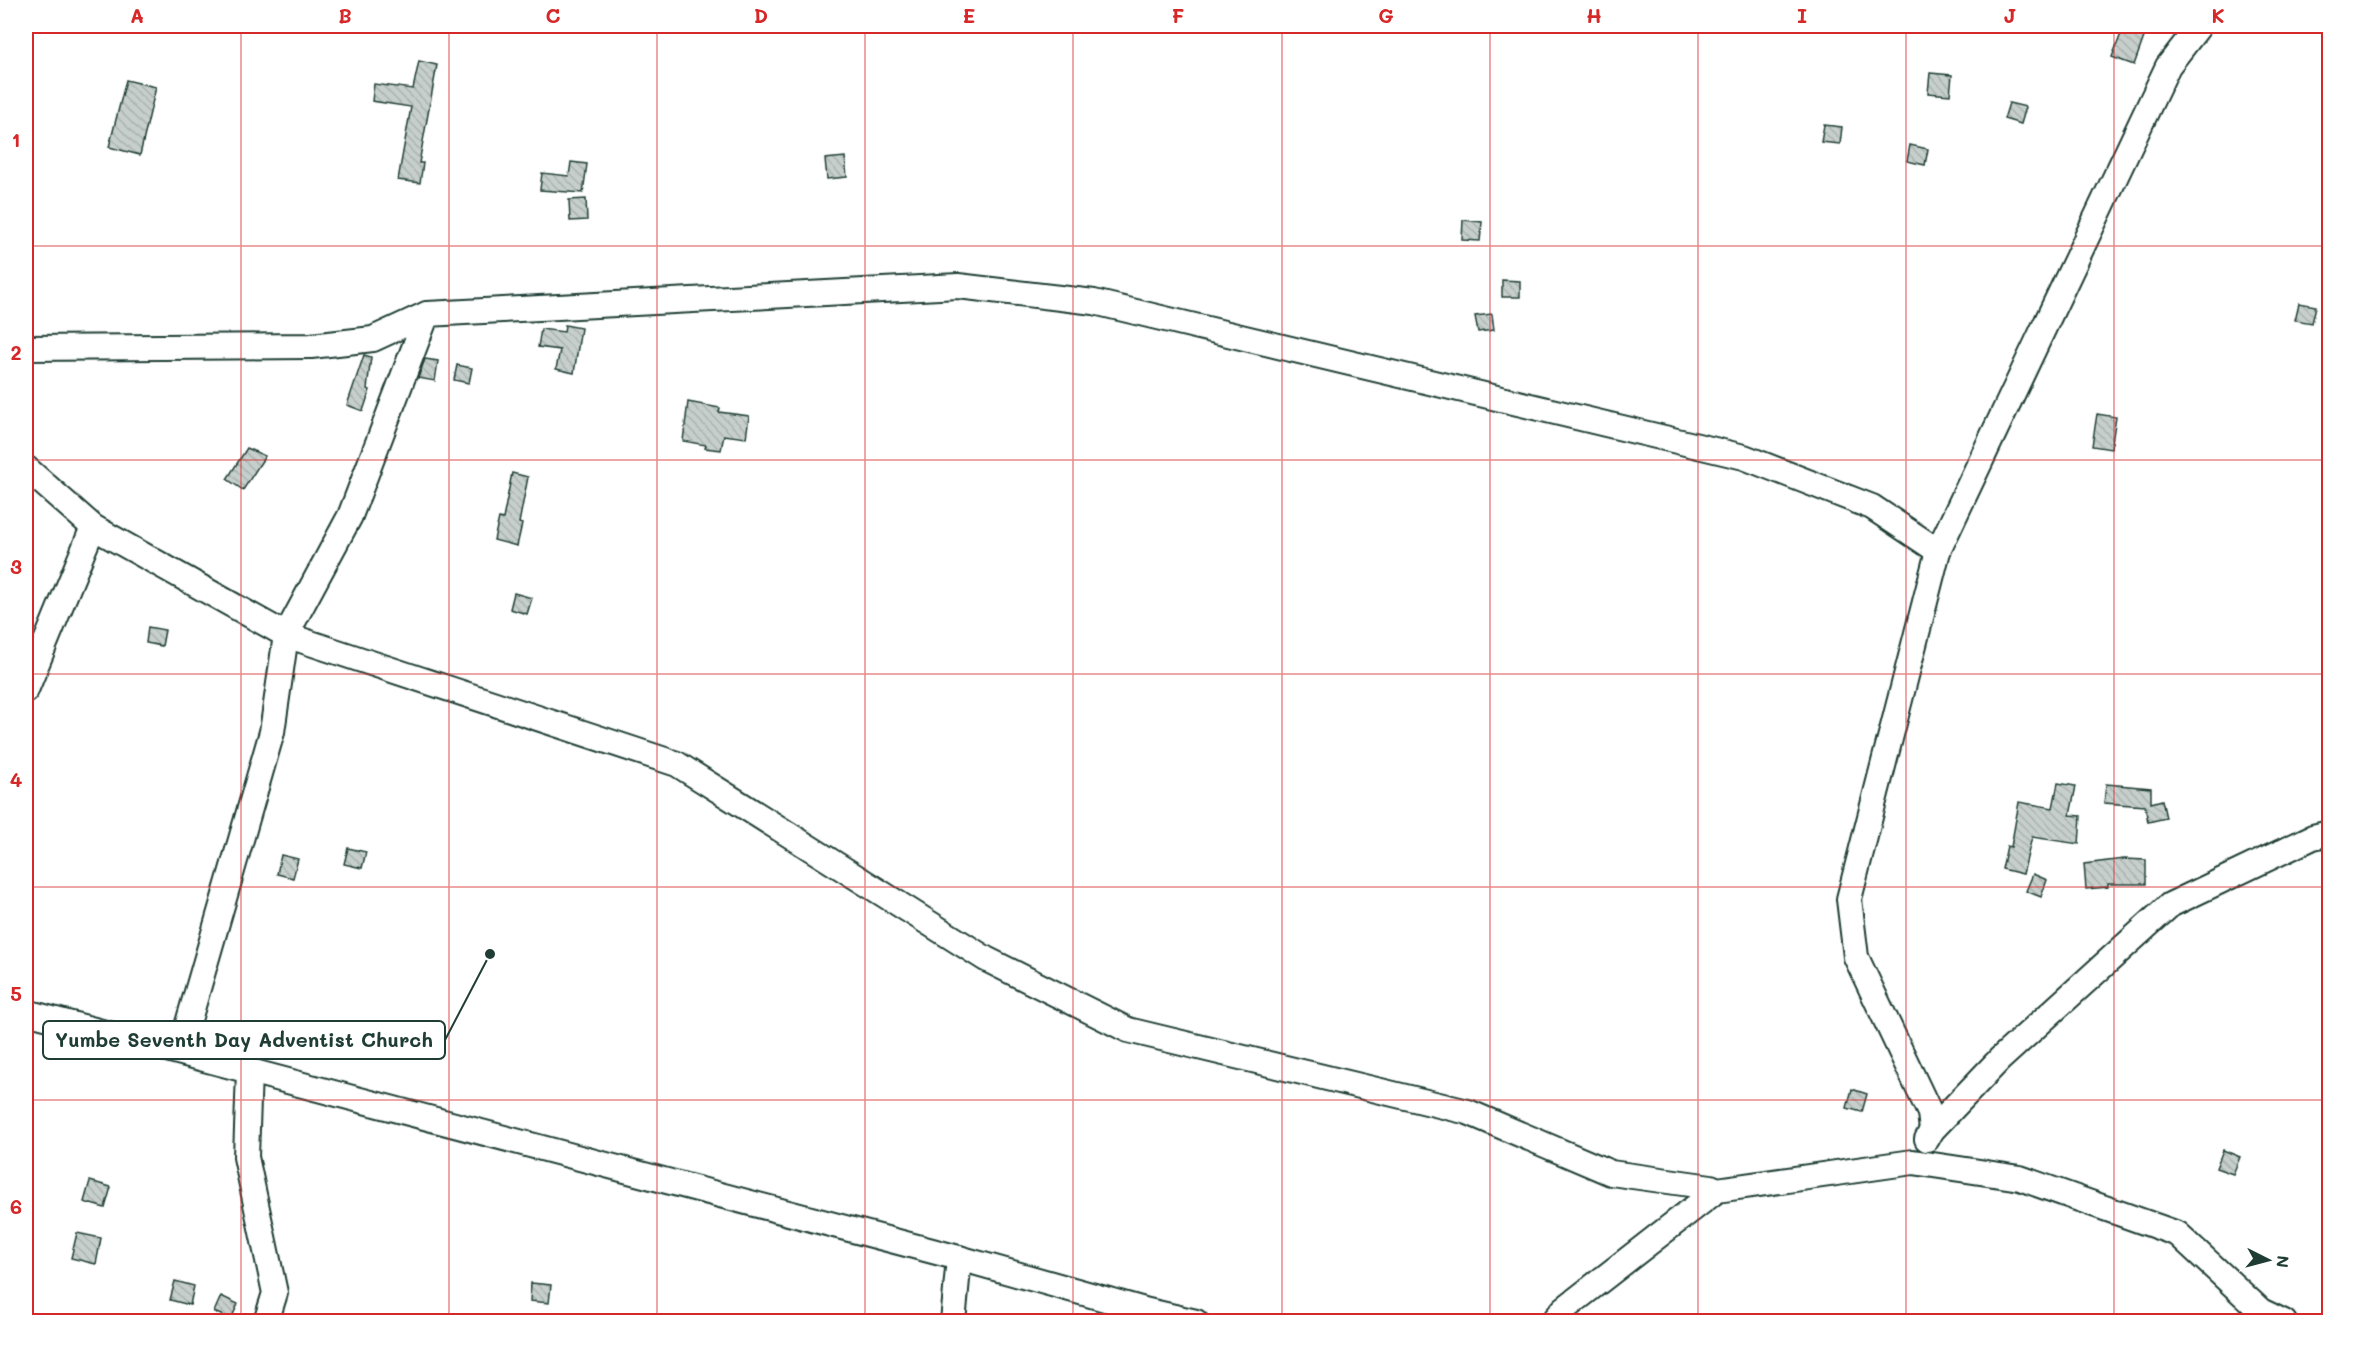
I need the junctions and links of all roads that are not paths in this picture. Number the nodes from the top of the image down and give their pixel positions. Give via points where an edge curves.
1 (2199, 26) edge
2 (428, 314) junction
3 (26, 348) edge
4 (26, 468) edge
5 (93, 527) junction
6 (1938, 552) junction
7 (286, 635) junction
8 (26, 690) edge
9 (2330, 833) edge
10 (26, 1011) edge
11 (180, 1051) junction
12 (249, 1071) junction
13 (1932, 1130) junction
14 (1913, 1162) junction
15 (1717, 1190) junction
16 (959, 1258) junction
17 (1190, 1321) edge
18 (266, 1322) edge
19 (953, 1322) edge
20 (1553, 1322) edge
21 (2284, 1322) edge

1 - 6 street via 2168,66
2 - 3 street via 373,339 311,346
2 - 6 street via 958,286 1094,302 1744,457 1872,507
2 - 7 street via 350,516
4 - 5 street
5 - 7 street
5 - 8 street
6 - 13 street via 1849,899 1856,957 1930,1113
7 - 11 street via 268,750
7 - 15 street via 676,764 986,959 1128,1030 1468,1112 1611,1173
9 - 13 street via 2313,837 2170,905 2000,1059
10 - 11 street
11 - 12 street
12 - 16 street
12 - 18 street via 246,1157 275,1293
13 - 14 street
14 - 15 street
14 - 21 street via 2020,1178 2178,1234 2261,1311
15 - 20 street via 1564,1309
16 - 17 street
16 - 19 street

